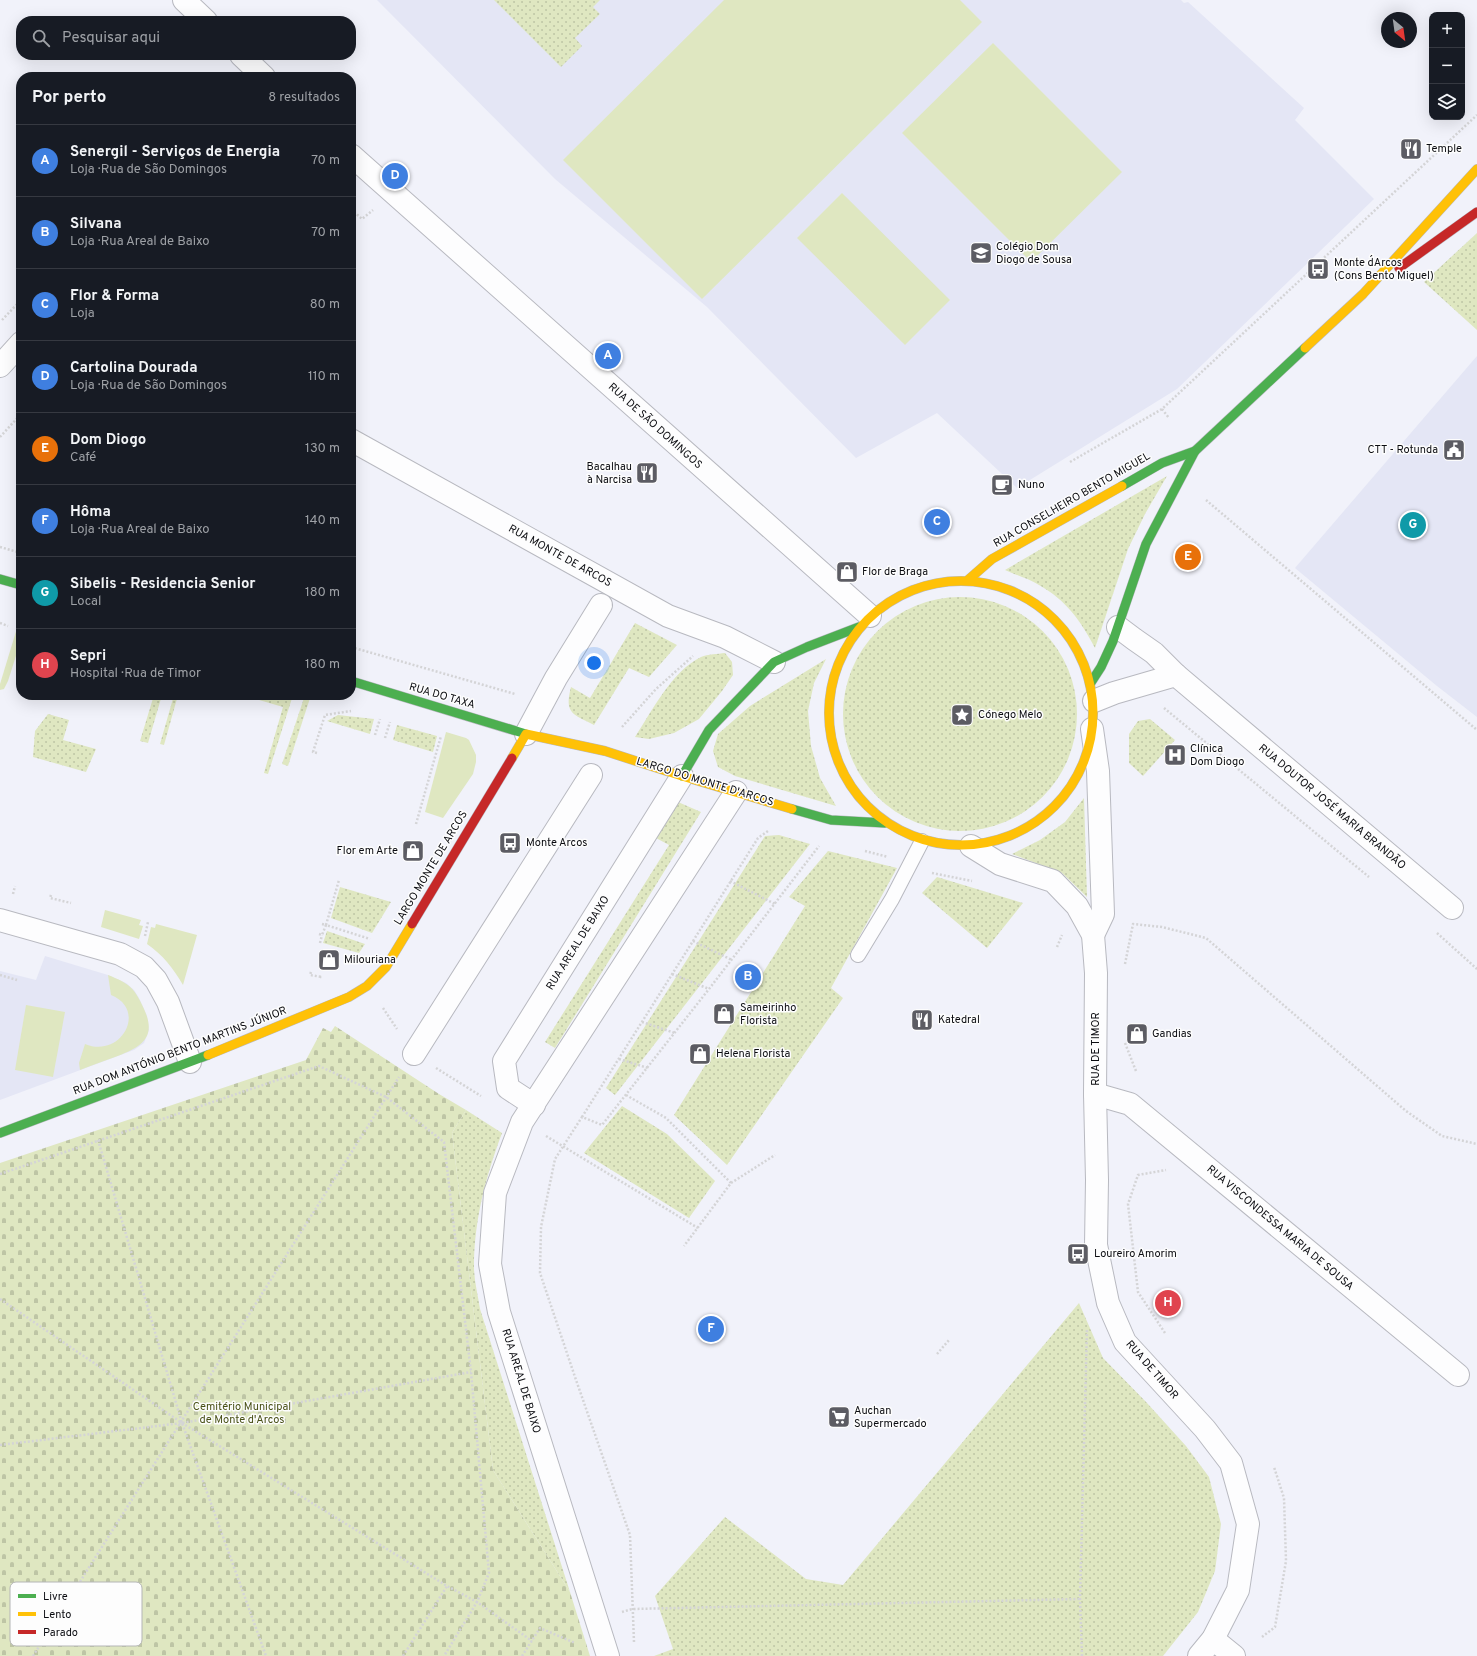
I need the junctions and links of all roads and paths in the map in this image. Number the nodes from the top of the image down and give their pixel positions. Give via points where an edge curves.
1 (184, 0) edge
2 (201, 16) edge
3 (246, 60) edge
4 (259, 72) edge
5 (1477, 115) edge
6 (356, 160) edge
7 (1477, 169) edge
8 (1477, 212) edge
9 (1362, 294) junction
10 (16, 305) edge
11 (0, 323) edge
12 (16, 348) edge
13 (0, 366) edge
14 (1162, 409) junction
15 (1169, 418) dead end
16 (16, 419) edge
17 (0, 437) edge
18 (356, 443) edge
19 (1195, 452) junction
20 (1070, 462) dead end
21 (1206, 500) dead end
22 (0, 547) edge
23 (16, 552) edge
24 (0, 579) edge
25 (968, 580) junction
26 (16, 584) edge
27 (601, 605) dead end
28 (865, 621) junction
29 (0, 623) edge
30 (8, 626) dead end
31 (1118, 627) junction
32 (725, 637) junction
33 (356, 648) edge
34 (774, 662) junction
35 (1176, 675) junction
36 (356, 683) edge
37 (1092, 692) junction
38 (542, 704) junction
39 (1164, 707) dead end
40 (354, 711) dead end
41 (374, 716) dead end
42 (380, 718) dead end
43 (390, 722) dead end
44 (397, 724) dead end
45 (378, 725) dead end
46 (388, 727) dead end
47 (1092, 729) junction
48 (1477, 730) edge
49 (617, 731) dead end
50 (434, 734) dead end
51 (526, 734) junction
52 (375, 735) dead end
53 (385, 738) dead end
54 (317, 753) dead end
55 (591, 775) dead end
56 (682, 776) junction
57 (736, 792) junction
58 (885, 823) junction
59 (416, 824) dead end
60 (771, 829) dead end
61 (922, 840) junction
62 (823, 841) dead end
63 (971, 846) junction
64 (860, 850) dead end
65 (909, 865) junction
66 (339, 880) dead end
67 (730, 881) junction
68 (976, 882) dead end
69 (1375, 882) dead end
70 (51, 895) dead end
71 (71, 903) dead end
72 (775, 904) junction
73 (1452, 908) dead end
74 (0, 920) edge
75 (148, 922) dead end
76 (322, 924) dead end
77 (326, 925) junction
78 (1436, 932) dead end
79 (1062, 933) dead end
80 (319, 934) dead end
81 (145, 935) dead end
82 (322, 935) junction
83 (1093, 935) junction
84 (373, 940) dead end
85 (693, 941) junction
86 (320, 943) dead end
87 (1057, 947) dead end
88 (858, 955) dead end
89 (732, 960) junction
90 (1125, 969) dead end
91 (1477, 969) edge
92 (311, 972) dead end
93 (672, 974) junction
94 (0, 975) edge
95 (318, 978) dead end
96 (17, 980) dead end
97 (367, 986) joint
98 (709, 989) junction
99 (642, 1022) junction
100 (675, 1033) junction
101 (1124, 1040) dead end
102 (414, 1054) junction
103 (619, 1059) junction
104 (190, 1062) junction
105 (648, 1068) junction
106 (1136, 1071) dead end
107 (1095, 1094) junction
108 (626, 1095) junction
109 (386, 1097) junction
110 (485, 1098) dead end
111 (534, 1104) junction
112 (582, 1117) junction
113 (0, 1133) edge
114 (545, 1135) dead end
115 (98, 1140) junction
116 (1477, 1144) edge
117 (564, 1146) junction
118 (775, 1155) dead end
119 (1173, 1169) dead end
120 (0, 1174) edge
121 (731, 1183) junction
122 (698, 1228) junction
123 (684, 1246) dead end
124 (0, 1299) edge
125 (1088, 1321) dead end
126 (1165, 1333) dead end
127 (949, 1340) dead end
128 (937, 1354) dead end
129 (471, 1372) junction
130 (1458, 1375) dead end
131 (182, 1423) junction
132 (0, 1445) edge
133 (1274, 1467) dead end
134 (80, 1582) edge
135 (447, 1586) junction
136 (1080, 1599) junction
137 (477, 1602) junction
138 (632, 1609) junction
139 (597, 1618) junction
140 (1262, 1637) dead end
141 (1214, 1639) junction
142 (532, 1641) junction
143 (578, 1644) dead end
144 (39, 1646) edge
145 (635, 1648) dead end
146 (33, 1656) edge
147 (266, 1656) edge
148 (403, 1656) edge
149 (444, 1656) edge
150 (522, 1656) edge
151 (608, 1656) edge
152 (1082, 1656) edge
153 (1199, 1656) edge
154 (1234, 1656) edge

1 - 2 street
3 - 4 street
5 - 14 path
6 - 28 street, RUA DE SÃO DOMINGOS
7 - 9 street, RUA CONSELHEIRO BENTO MIGUEL
8 - 9 street, RUA CONSELHEIRO BENTO MIGUEL
9 - 19 street, RUA CONSELHEIRO BENTO MIGUEL
10 - 11 path
12 - 13 street
14 - 15 path
14 - 20 path
16 - 17 path
18 - 32 street, RUA MONTE DE ARCOS via 668,616
19 - 25 street, RUA CONSELHEIRO BENTO MIGUEL via 1162,463 992,560
19 - 31 street, RUA CONSELHEIRO BENTO MIGUEL via 1146,544
21 - 48 path
22 - 23 path
24 - 26 street
25 - 28 street via 926,585 906,592
25 - 37 street via 1010,590 1030,599 1047,612 1075,644
27 - 38 street
28 - 34 street
28 - 58 street via 844,650 833,676 828,703 828,731 835,758 847,783 864,805
29 - 30 path
31 - 35 street, RUA DOUTOR JOSÉ MARIA BRANDÃO via 1154,653
31 - 37 street, RUA CONSELHEIRO BENTO MIGUEL
32 - 34 street, RUA MONTE DE ARCOS
32 - 49 path via 689,659 656,689
33 - 38 path via 506,691
34 - 56 street via 709,730
35 - 37 street via 1114,693
35 - 73 street, RUA DOUTOR JOSÉ MARIA BRANDÃO
36 - 51 street, RUA DO TAXA
37 - 47 street
38 - 51 street
39 - 69 path
40 - 54 path via 325,715 313,752
41 - 42 path
43 - 44 path
45 - 52 path
46 - 53 path
47 - 63 street via 1085,760 1070,788 1049,813 1013,836
47 - 83 street, RUA DE TIMOR via 1098,771 1103,914
50 - 59 path via 441,736
51 - 56 street, LARGO DO MONTE D'ARCOS via 605,751
51 - 97 street, LARGO MONTE DE ARCOS via 386,967
55 - 102 street
56 - 57 street, LARGO DO MONTE D'ARCOS
56 - 111 street, RUA AREAL DE BAIXO via 504,1061 508,1088
57 - 58 street, LARGO DO MONTE D'ARCOS via 830,820
57 - 111 street, RUA AREAL DE BAIXO
58 - 61 street
60 - 67 path via 758,838
61 - 63 street
61 - 65 lane
62 - 72 path
63 - 83 street, RUA DE TIMOR via 1000,864 1053,881 1077,906
64 - 65 path
65 - 68 path via 923,871
65 - 88 lane
66 - 77 path
67 - 72 path
67 - 85 path
70 - 71 path via 50,898
72 - 89 path
74 - 104 street via 120,954 144,967 156,980 168,1002
75 - 81 path
76 - 77 path
77 - 82 path
77 - 84 path
78 - 91 path
79 - 87 path
80 - 82 path
82 - 86 path
83 - 107 street, RUA DE TIMOR via 1096,973
85 - 89 path
85 - 93 path
89 - 98 path
90 - 116 path via 1133,924 1162,927 1206,938 1406,1111 1442,1136
92 - 95 path via 310,975 322,977
93 - 98 path
93 - 99 path
94 - 96 path
97 - 104 street, RUA DOM ANTÓNIO BENTO MARTINS JÚNIOR via 349,997
98 - 100 path
99 - 100 path
99 - 103 path
100 - 105 path
101 - 106 path
102 - 109 path
102 - 110 path
103 - 105 path
103 - 112 path
104 - 113 street, RUA DOM ANTÓNIO BENTO MARTINS JÚNIOR
105 - 108 path
107 - 130 street, RUA VISCONDESSA MARIA DE SOUSA via 1130,1104
107 - 141 street, RUA DE TIMOR via 1098,1180 1096,1245 1108,1303 1125,1342 1205,1429 1231,1463 1248,1524 1238,1590
108 - 112 path via 602,1125
108 - 121 path via 666,1118
109 - 115 path via 319,1066
109 - 129 path via 444,1142
109 - 131 path
111 - 139 street, RUA AREAL DE BAIXO via 522,1122 495,1193 490,1264 499,1312
112 - 117 path
114 - 117 path
115 - 120 path
115 - 131 path
117 - 122 path
117 - 138 path via 555,1159 541,1227 540,1273 630,1535
118 - 121 path
119 - 126 path via 1138,1175 1128,1204 1138,1292
121 - 122 path
122 - 123 path
124 - 131 path
125 - 136 path
127 - 128 path
129 - 131 path
129 - 137 path via 489,1572
131 - 132 path
131 - 134 path
131 - 135 path
131 - 147 path
133 - 140 path via 1284,1498 1286,1561 1275,1627
135 - 137 path
135 - 148 path
136 - 138 path
136 - 152 path
137 - 142 path
137 - 149 path
138 - 139 path
138 - 145 path
139 - 151 street, RUA AREAL DE BAIXO
141 - 153 street, RUA DE TIMOR
141 - 154 street
142 - 143 path via 540,1628
142 - 150 path
144 - 146 path

